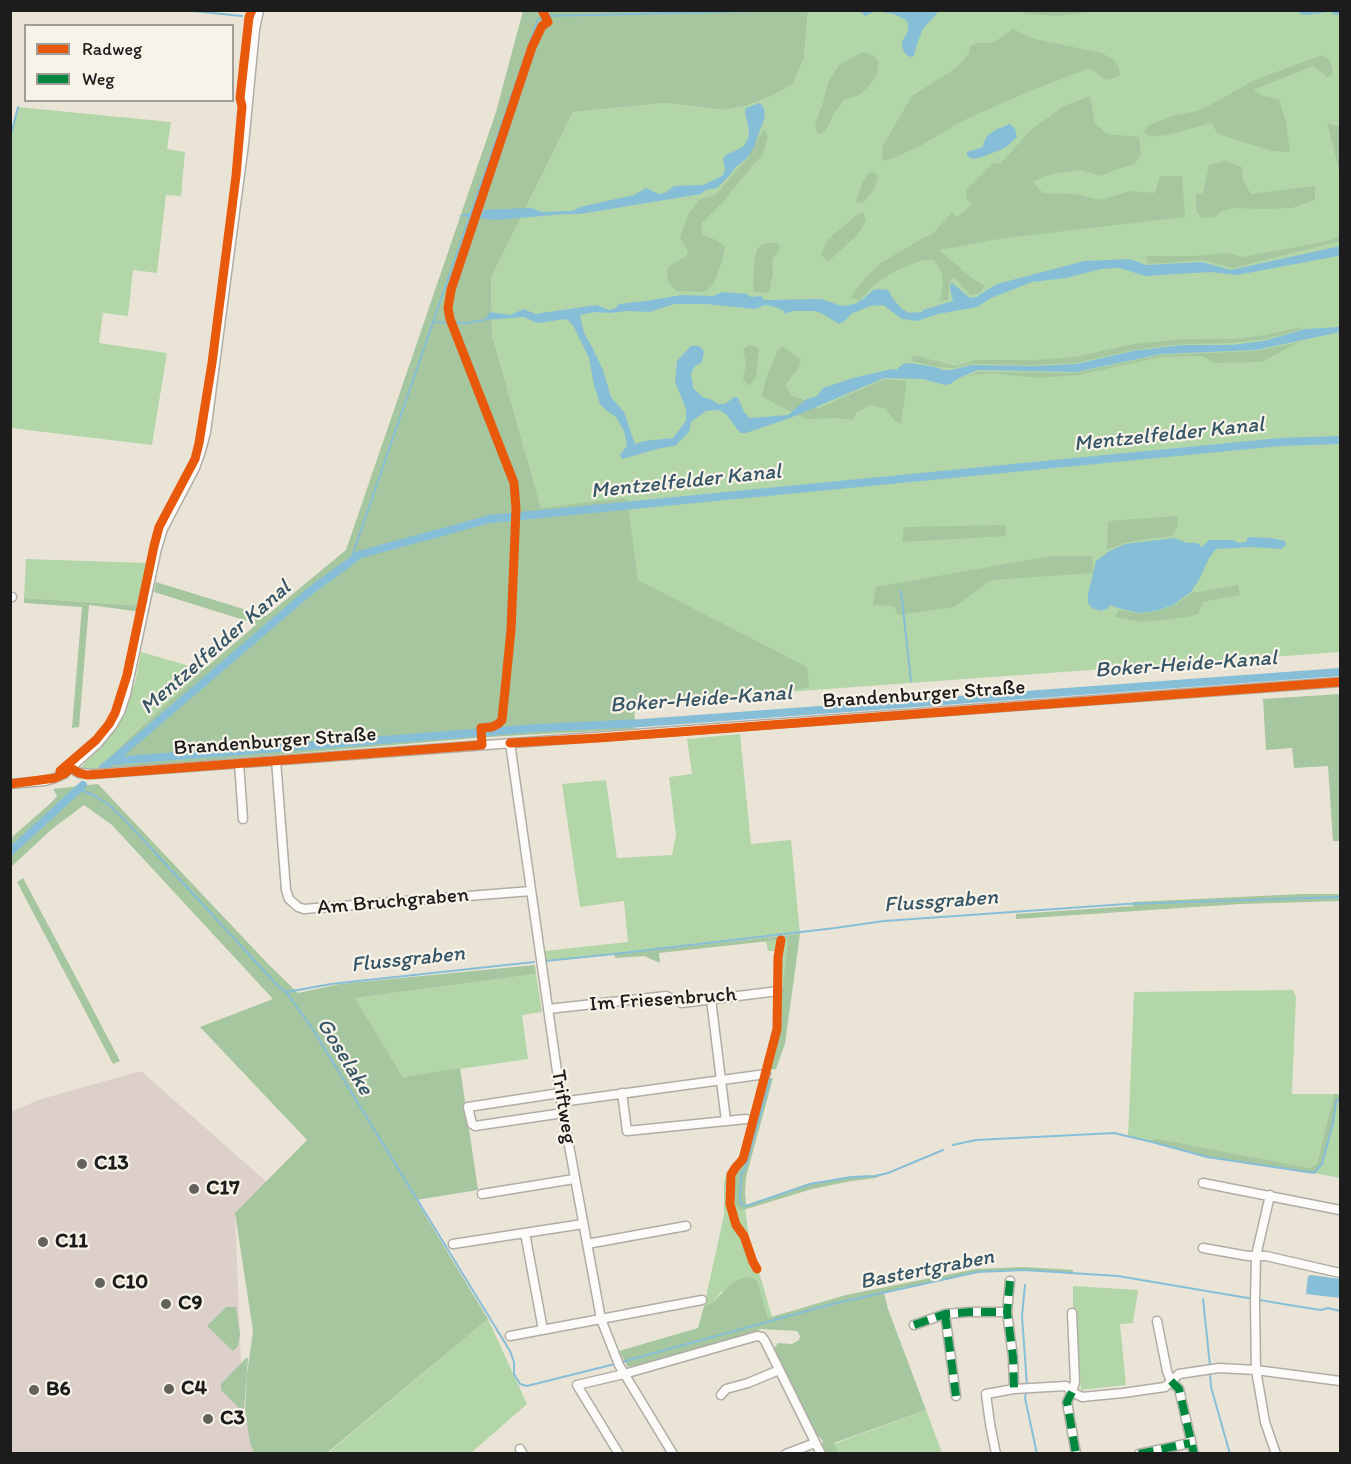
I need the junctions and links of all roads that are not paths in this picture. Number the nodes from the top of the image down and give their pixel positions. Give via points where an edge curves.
1 (259, 10) edge
2 (1341, 682) edge
3 (510, 743) junction
4 (276, 760) junction
5 (239, 763) junction
6 (71, 768) junction
7 (10, 784) edge
8 (243, 819) dead end
9 (531, 891) junction
10 (778, 991) dead end
11 (711, 999) junction
12 (548, 1010) junction
13 (766, 1074) dead end
14 (721, 1079) junction
15 (622, 1093) junction
16 (560, 1097) junction
17 (563, 1113) junction
18 (746, 1119) dead end
19 (726, 1121) junction
20 (574, 1179) junction
21 (1203, 1183) dead end
22 (482, 1194) dead end
23 (1269, 1195) junction
24 (1341, 1210) edge
25 (583, 1224) junction
26 (686, 1226) dead end
27 (525, 1233) junction
28 (453, 1244) dead end
29 (587, 1245) junction
30 (1203, 1248) dead end
31 (1256, 1256) junction
32 (1341, 1273) edge
33 (1010, 1281) dead end
34 (702, 1300) dead end
35 (1007, 1312) junction
36 (1072, 1313) dead end
37 (945, 1314) junction
38 (602, 1319) junction
39 (1158, 1321) dead end
40 (914, 1325) dead end
41 (543, 1330) junction
42 (510, 1336) dead end
43 (779, 1370) junction
44 (1256, 1370) junction
45 (624, 1374) junction
46 (1171, 1381) junction
47 (1341, 1381) edge
48 (1014, 1389) junction
49 (1072, 1392) junction
50 (721, 1395) dead end
51 (956, 1396) dead end
52 (815, 1443) junction
53 (1190, 1443) junction
54 (620, 1454) edge
55 (673, 1454) edge
56 (786, 1454) edge
57 (821, 1454) edge
58 (996, 1454) edge
59 (1076, 1454) edge
60 (1139, 1454) edge
61 (1194, 1454) edge
62 (1276, 1454) edge

1 - 6 street via 206,432 195,468 160,538 120,712 98,743
2 - 3 street, Brandenburger Straße
3 - 4 street, Brandenburger Straße
3 - 9 street, Triftweg
4 - 5 street, Brandenburger Straße
4 - 9 street, Am Bruchgraben via 286,890 298,907
5 - 6 street, Brandenburger Straße via 87,775
5 - 8 street, Brandenburger Straße
6 - 7 street via 45,781
9 - 12 street, Triftweg
10 - 11 street, Im Friesenbruch
11 - 12 street, Im Friesenbruch via 682,1002 666,996
11 - 14 street
12 - 16 street, Triftweg
13 - 14 street
14 - 15 street
14 - 19 street
15 - 16 street
15 - 19 street via 627,1131
16 - 17 street, Triftweg
16 - 17 street via 468,1107 475,1126
17 - 20 street, Triftweg
18 - 19 street
20 - 22 street
20 - 25 street, Triftweg
21 - 23 street
23 - 24 street
23 - 31 street
25 - 27 street
25 - 29 street, Triftweg
26 - 29 street
27 - 28 street
27 - 41 street
29 - 38 street, Triftweg
30 - 31 street
31 - 32 street
31 - 44 street
33 - 35 street
34 - 38 street
35 - 37 street
35 - 48 street
36 - 49 street
37 - 40 street
37 - 51 street
38 - 41 street
38 - 45 street, Triftweg
39 - 46 street
41 - 42 street
43 - 45 street via 765,1341 757,1336
43 - 50 street via 726,1389
43 - 52 street
44 - 46 street via 1219,1368 1179,1374
44 - 47 street
44 - 62 street via 1265,1422
45 - 54 street via 578,1385
45 - 55 street, Triftweg
46 - 49 street via 1165,1387 1123,1393 1082,1397
46 - 53 street via 1179,1389
48 - 49 street via 1066,1386
48 - 58 street via 986,1394
49 - 59 street via 1067,1402
52 - 56 street
52 - 57 street
53 - 60 street
53 - 61 street

